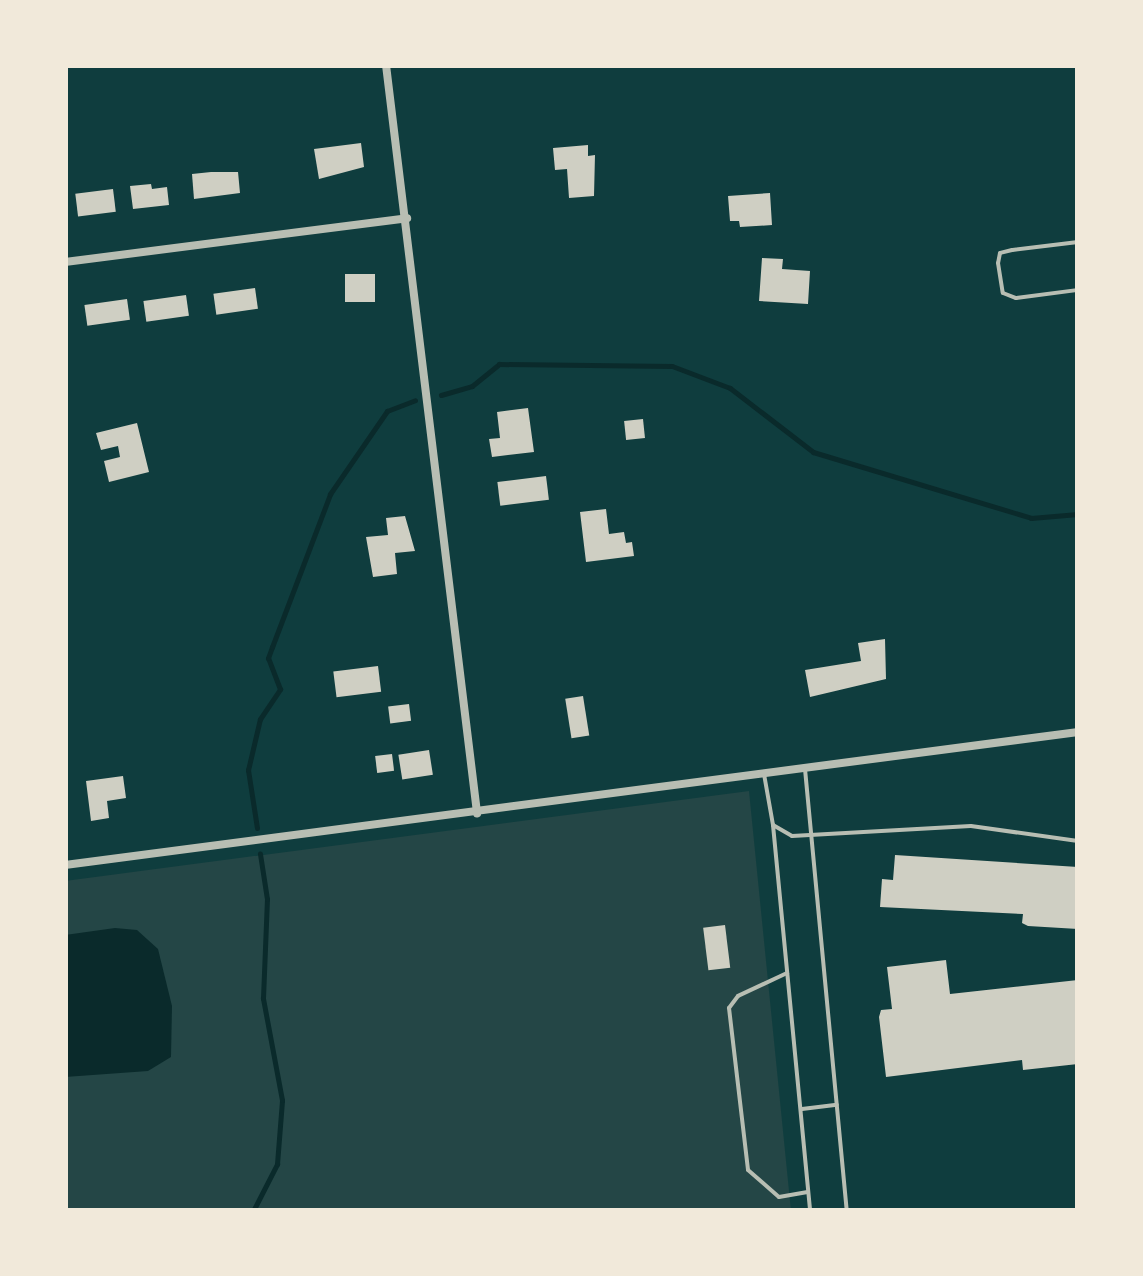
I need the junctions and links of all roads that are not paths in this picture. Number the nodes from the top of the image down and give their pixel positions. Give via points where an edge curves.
1 (386, 65) edge
2 (406, 218) junction
3 (1078, 242) edge
4 (65, 262) edge
5 (1078, 290) edge
6 (1078, 732) edge
7 (805, 769) junction
8 (764, 774) junction
9 (478, 813) junction
10 (773, 825) junction
11 (812, 836) junction
12 (1078, 841) edge
13 (65, 865) edge
14 (787, 973) junction
15 (837, 1106) junction
16 (800, 1110) junction
17 (808, 1192) junction
18 (810, 1211) edge
19 (847, 1211) edge

1 - 2 street
2 - 4 street
2 - 9 street
3 - 5 lane via 1000,253 998,263 1004,292 1016,298
6 - 7 street
7 - 8 street
7 - 11 lane
8 - 9 street
8 - 10 lane
9 - 13 street
10 - 11 lane via 792,836
10 - 14 lane
11 - 12 lane via 956,826
11 - 15 lane
14 - 16 lane
14 - 17 lane via 738,996 729,1008 748,1170 779,1197
15 - 16 lane
15 - 19 lane
16 - 17 lane
17 - 18 lane

